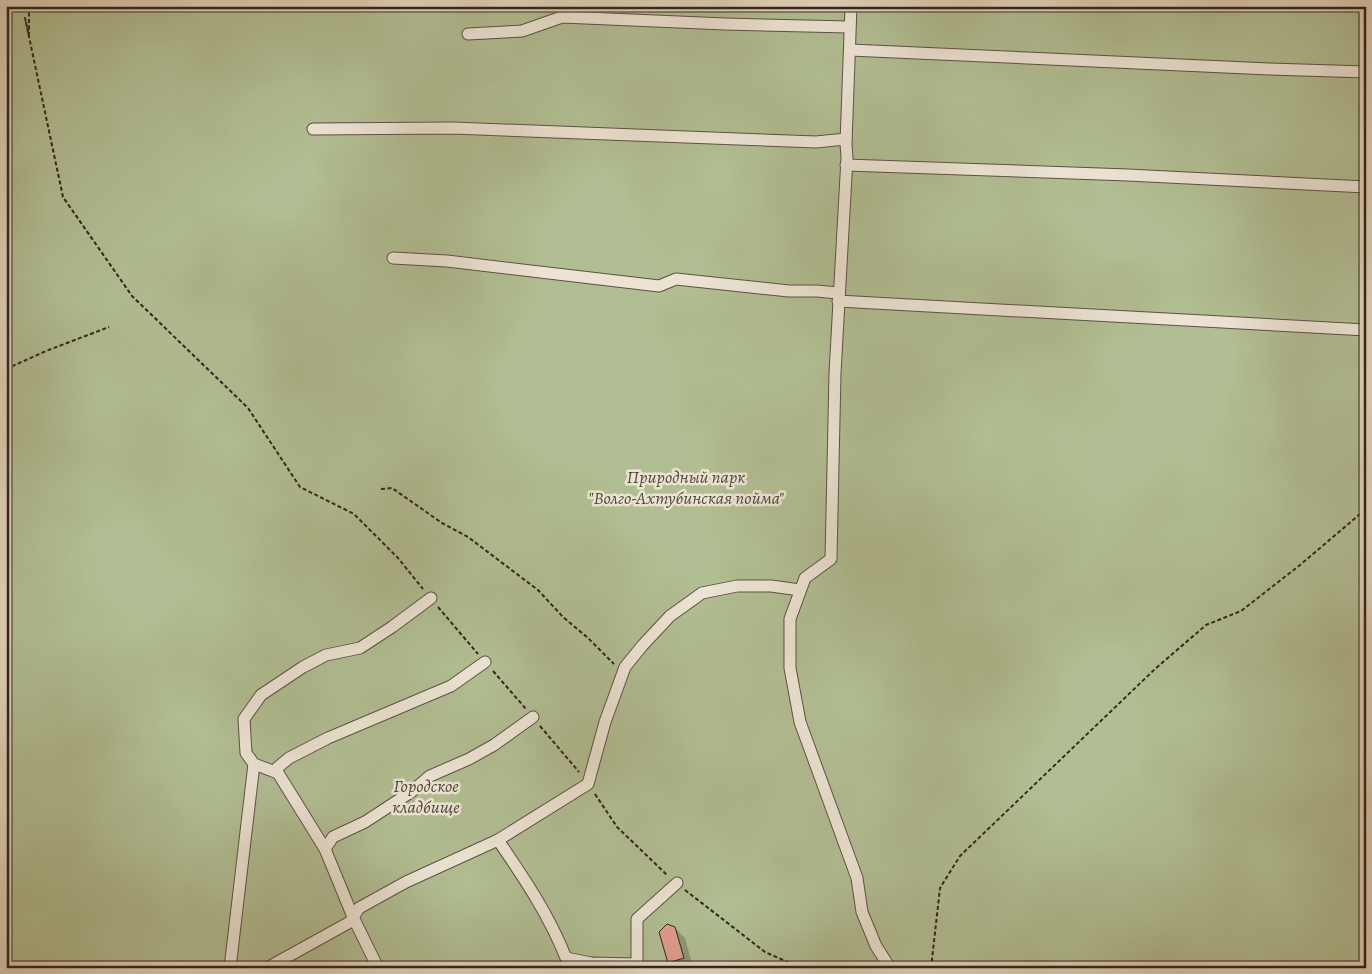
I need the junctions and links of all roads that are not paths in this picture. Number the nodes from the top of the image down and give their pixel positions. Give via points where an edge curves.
1 (851, 6) edge
2 (849, 27) junction
3 (468, 34) dead end
4 (850, 50) junction
5 (1366, 72) edge
6 (313, 128) dead end
7 (846, 140) junction
8 (846, 165) junction
9 (1366, 187) edge
10 (393, 258) dead end
11 (838, 297) junction
12 (1366, 330) edge
13 (800, 590) junction
14 (430, 598) road end
15 (485, 662) road end
16 (533, 717) road end
17 (254, 764) junction
18 (278, 773) junction
19 (498, 840) junction
20 (325, 849) junction
21 (677, 883) road end
22 (353, 917) junction
23 (637, 966) edge
24 (377, 967) edge
25 (230, 968) edge
26 (267, 968) edge
27 (890, 968) edge

1 - 2 street
2 - 3 street via 562,17 522,32
2 - 4 street
4 - 5 street
4 - 7 street
6 - 7 street via 453,128 816,142
7 - 8 street
8 - 9 street
8 - 11 street
10 - 11 street via 447,261 658,286 676,279 817,291
11 - 12 street
11 - 13 street via 831,559 806,576
13 - 19 street via 736,586 702,594 670,616 642,646 623,673 602,731 588,784
13 - 27 street via 790,619 790,668 800,722 857,878 862,912 876,946
14 - 17 street via 360,648 326,655 261,695 244,719 246,752
15 - 18 street via 451,686 289,758 277,768
16 - 20 street via 494,745 430,776 365,822 333,837
17 - 18 street
17 - 25 street
18 - 20 street
19 - 22 street via 406,882 359,908
19 - 23 street via 555,931 566,958 591,964
20 - 22 street
21 - 23 street via 637,919
22 - 24 street
22 - 26 street via 350,922

